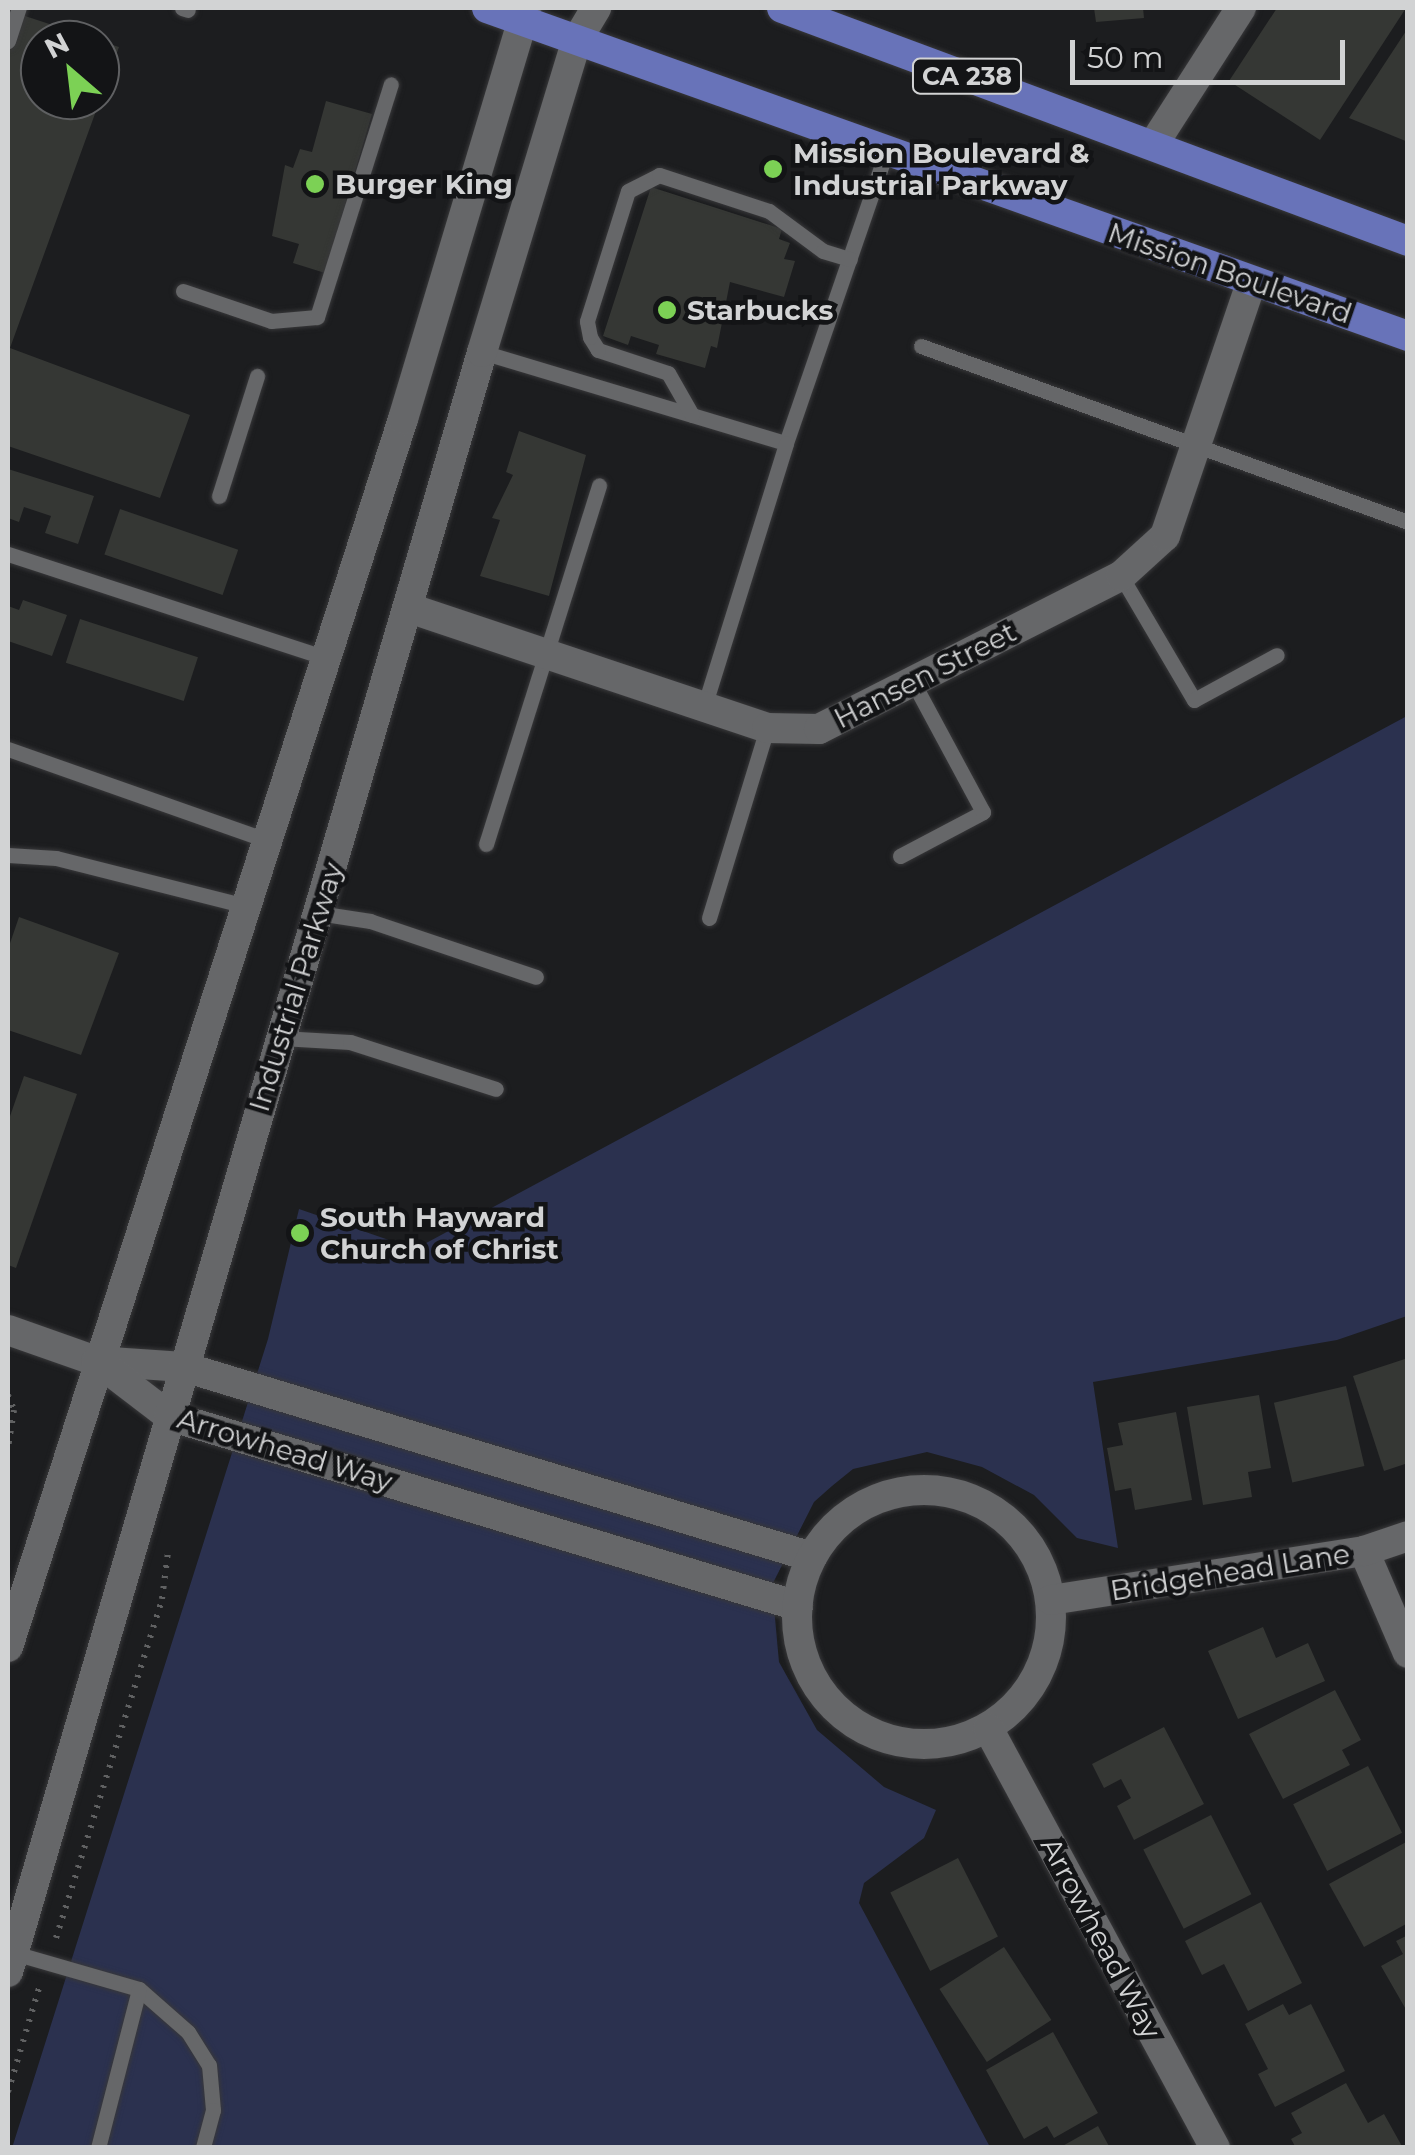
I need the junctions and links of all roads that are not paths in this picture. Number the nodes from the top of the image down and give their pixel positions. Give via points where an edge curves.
1 (19, 8) edge
2 (487, 8) edge
3 (596, 8) edge
4 (782, 8) edge
5 (1241, 8) edge
6 (523, 13) edge
7 (577, 40) junction
8 (8, 41) edge
9 (391, 84) dead end
10 (1152, 145) junction
11 (887, 150) junction
12 (1408, 241) edge
13 (850, 259) junction
14 (1252, 281) junction
15 (184, 291) dead end
16 (1408, 336) edge
17 (922, 346) dead end
18 (482, 352) junction
19 (257, 376) dead end
20 (692, 416) junction
21 (786, 443) junction
22 (1196, 446) junction
23 (598, 486) dead end
24 (219, 496) dead end
25 (1408, 522) edge
26 (8, 554) edge
27 (1121, 576) junction
28 (409, 608) junction
29 (545, 654) junction
30 (1276, 655) dead end
31 (326, 658) junction
32 (913, 682) junction
33 (704, 707) junction
34 (766, 728) junction
35 (8, 749) edge
36 (267, 840) junction
37 (486, 844) dead end
38 (8, 855) edge
39 (900, 856) dead end
40 (246, 906) junction
41 (318, 913) junction
42 (708, 918) dead end
43 (536, 977) dead end
44 (281, 1038) junction
45 (496, 1089) dead end
46 (8, 1330) edge
47 (96, 1360) junction
48 (184, 1367) junction
49 (169, 1416) junction
50 (1408, 1536) edge
51 (1364, 1551) junction
52 (812, 1557) junction
53 (1051, 1600) junction
54 (798, 1606) junction
55 (8, 1647) edge
56 (1408, 1653) edge
57 (988, 1728) junction
58 (10, 1962) edge
59 (139, 1989) junction
60 (98, 2148) edge
61 (203, 2148) edge
62 (1215, 2148) edge

1 - 8 lane
2 - 6 main road, Mission Boulevard
3 - 7 street, Industrial Parkway
4 - 10 main road, CA 238
5 - 10 street
6 - 7 main road, Mission Boulevard
6 - 31 street
7 - 11 main road, Mission Boulevard
7 - 18 street, Industrial Parkway
9 - 15 lane via 317,317 271,322
10 - 12 main road, CA 238
11 - 13 lane
11 - 14 main road, Mission Boulevard
13 - 20 lane via 823,251 768,212 659,175 628,191 587,321 590,337 598,350 668,373
13 - 21 lane
14 - 16 main road, Mission Boulevard
14 - 22 street, Hansen Street
17 - 22 lane
18 - 20 lane
18 - 28 street, Industrial Parkway
19 - 24 lane
20 - 21 lane
21 - 33 lane
22 - 25 lane
22 - 27 street, Hansen Street via 1165,536
23 - 29 lane
26 - 31 lane
27 - 30 lane via 1194,700
27 - 32 street, Hansen Street
28 - 29 street, Hansen Street
28 - 41 street, Industrial Parkway
29 - 33 street, Hansen Street
29 - 37 lane
31 - 36 street
32 - 34 street, Hansen Street via 819,729
32 - 39 lane via 982,812
33 - 34 street, Hansen Street
34 - 42 lane
35 - 36 lane
36 - 40 street
38 - 40 lane via 56,858
40 - 47 street
41 - 43 lane via 370,921
41 - 44 street, Industrial Parkway
44 - 45 lane via 350,1042
44 - 48 street, Industrial Parkway
46 - 47 street
47 - 48 street, Arrowhead Way
47 - 49 street, Arrowhead Way
47 - 55 street
48 - 49 street, Industrial Parkway
48 - 52 street, Arrowhead Way
49 - 54 street, Arrowhead Way
49 - 58 street, Industrial Parkway
50 - 51 street, Bridgehead Lane
51 - 53 street, Bridgehead Lane
51 - 56 street
52 - 53 street via 864,1505 902,1492 940,1491 976,1501 1018,1530 1043,1570
52 - 54 street
53 - 57 street via 1051,1635 1038,1675
54 - 57 street via 808,1670 828,1701 858,1726 894,1741 932,1745
57 - 62 street, Arrowhead Way
58 - 59 lane via 48,1962
59 - 60 lane
59 - 61 lane via 188,2032 209,2066 213,2110

